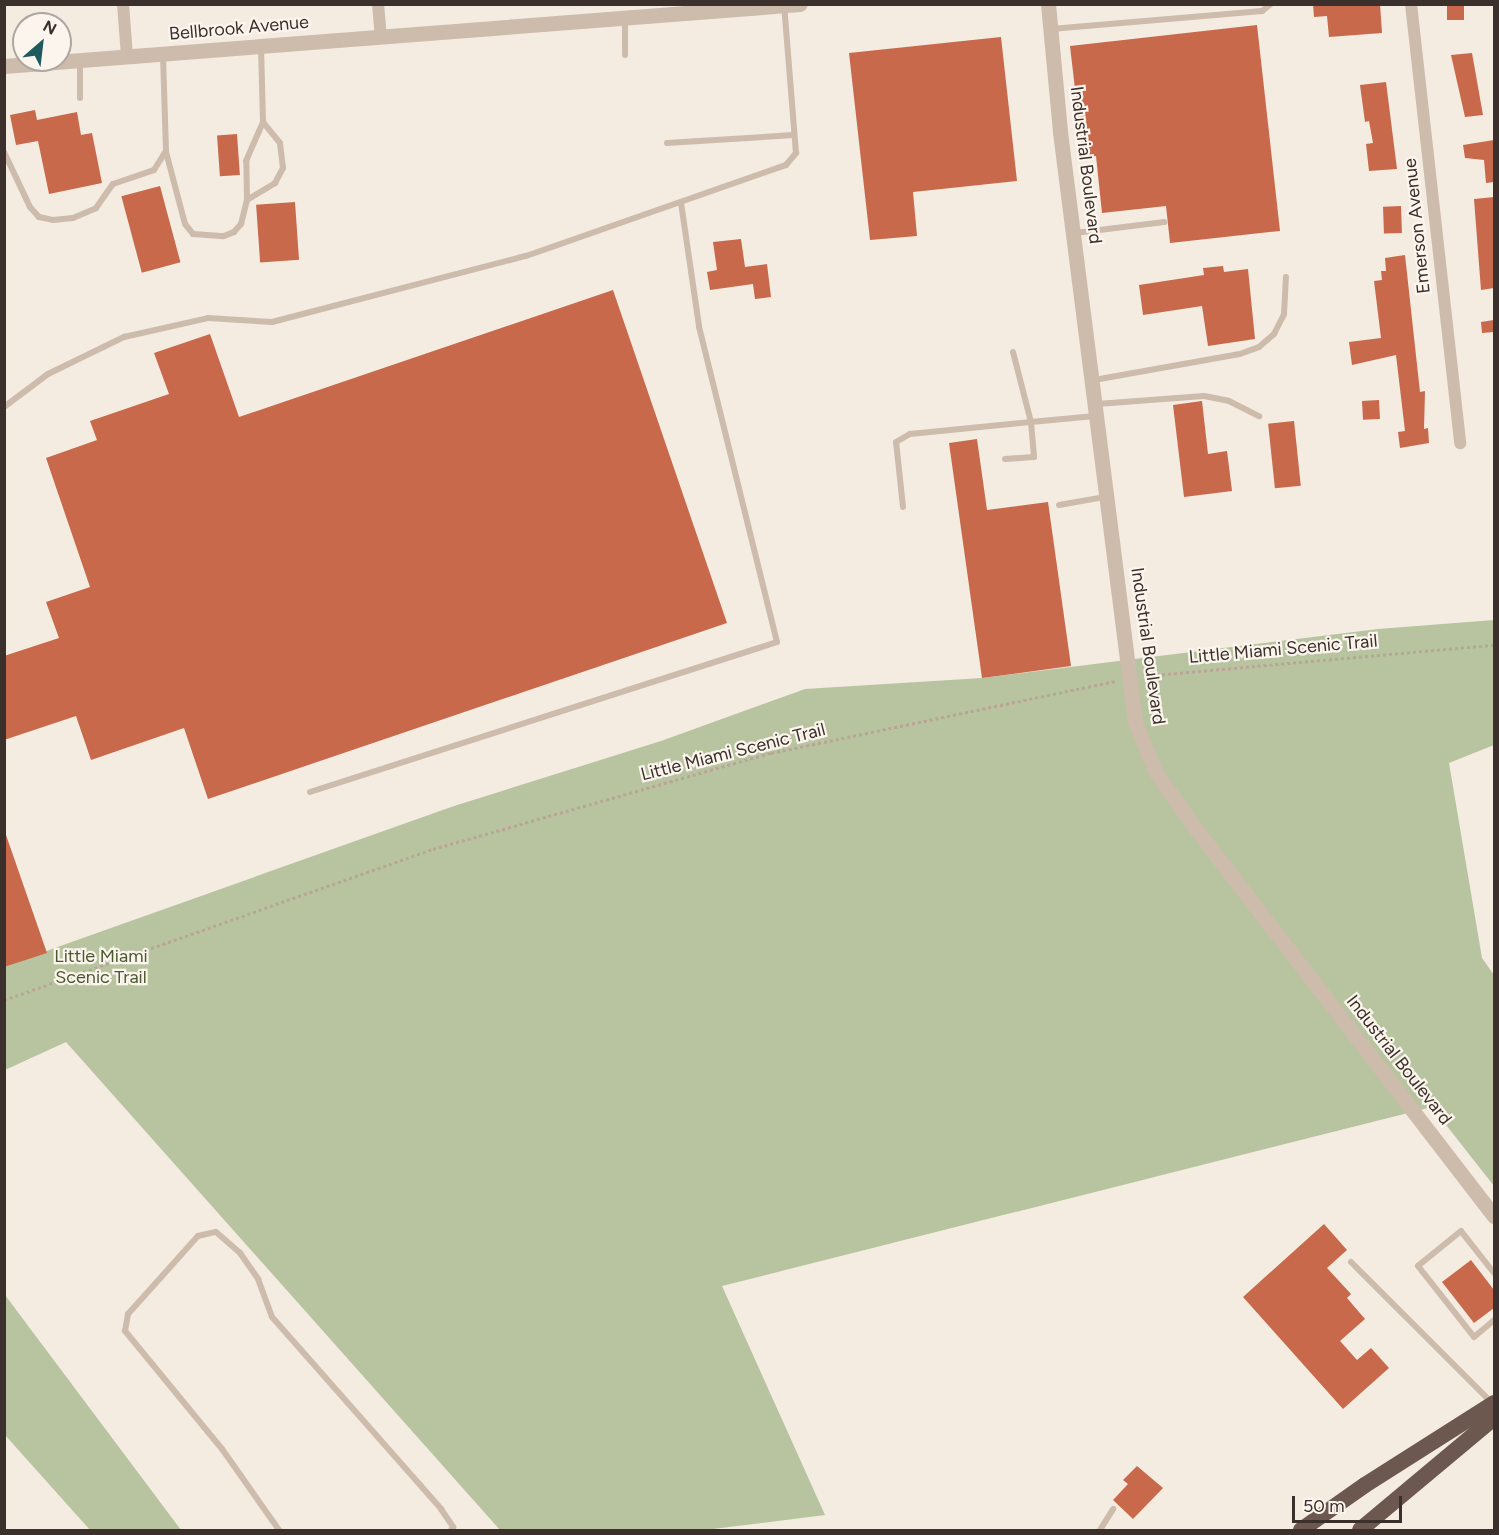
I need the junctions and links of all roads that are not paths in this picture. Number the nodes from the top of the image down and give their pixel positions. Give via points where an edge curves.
1 (123, 4) edge
2 (378, 4) edge
3 (1048, 4) edge
4 (1270, 4) edge
5 (1411, 4) edge
6 (789, 5) edge
7 (625, 18) junction
8 (1051, 29) junction
9 (381, 36) junction
10 (261, 45) junction
11 (163, 54) junction
12 (625, 55) dead end
13 (127, 56) junction
14 (80, 61) junction
15 (4, 66) edge
16 (80, 98) dead end
17 (263, 122) junction
18 (794, 135) junction
19 (667, 143) dead end
20 (166, 151) junction
21 (4, 152) edge
22 (247, 200) junction
23 (681, 202) junction
24 (1164, 222) dead end
25 (1075, 233) junction
26 (1286, 277) dead end
27 (1013, 352) dead end
28 (1094, 380) junction
29 (4, 407) edge
30 (1097, 410) junction
31 (1259, 416) dead end
32 (1031, 422) junction
33 (1460, 442) dead end
34 (1005, 459) dead end
35 (1108, 497) junction
36 (1059, 505) dead end
37 (903, 507) dead end
38 (310, 792) dead end
39 (1494, 1216) edge
40 (1494, 1258) edge
41 (1351, 1262) dead end
42 (1487, 1263) junction
43 (1494, 1273) edge
44 (1494, 1320) edge
45 (1494, 1408) edge
46 (1113, 1509) dead end
47 (279, 1530) edge
48 (451, 1530) edge
49 (1100, 1530) edge
50 (1301, 1530) edge
51 (1360, 1530) edge

1 - 13 street
2 - 9 street
3 - 8 street, Industrial Boulevard
4 - 8 lane via 1262,11
5 - 33 street, Emerson Avenue
6 - 7 street, Bellbrook Avenue
6 - 18 lane
7 - 9 street, Bellbrook Avenue
7 - 12 lane
8 - 25 street, Industrial Boulevard
9 - 10 street, Bellbrook Avenue
10 - 11 street, Bellbrook Avenue
10 - 17 lane
11 - 13 street, Bellbrook Avenue
11 - 20 lane
13 - 14 street, Bellbrook Avenue
14 - 15 street, Bellbrook Avenue
14 - 16 lane
17 - 22 lane via 246,161
17 - 22 lane via 280,143 283,168 275,183
18 - 19 lane
18 - 23 lane via 796,153 786,165
20 - 21 lane via 154,170 113,184 96,208 73,218 53,220 39,217 30,207
20 - 22 lane via 185,224 193,234 224,236 234,232 241,224
23 - 29 lane via 526,256 272,322 208,318 124,337 48,374
23 - 38 lane via 699,326 777,642
24 - 25 lane
25 - 28 street, Industrial Boulevard
26 - 28 lane via 1284,314 1274,334 1259,347 1240,354
27 - 32 lane
28 - 30 street, Industrial Boulevard
30 - 31 lane via 1204,396 1229,401
30 - 32 lane
30 - 35 street, Industrial Boulevard
32 - 34 lane via 1034,457
32 - 37 lane via 910,434 896,442
35 - 36 lane
35 - 39 street, Industrial Boulevard via 1135,722 1155,771
40 - 42 lane
41 - 45 lane
42 - 43 lane
42 - 44 lane via 1461,1231 1418,1266 1474,1336
45 - 50 highway
45 - 51 highway
46 - 49 lane
47 - 48 lane via 222,1449 124,1331 128,1314 198,1236 216,1232 240,1253 258,1279 272,1317 441,1509 453,1527

